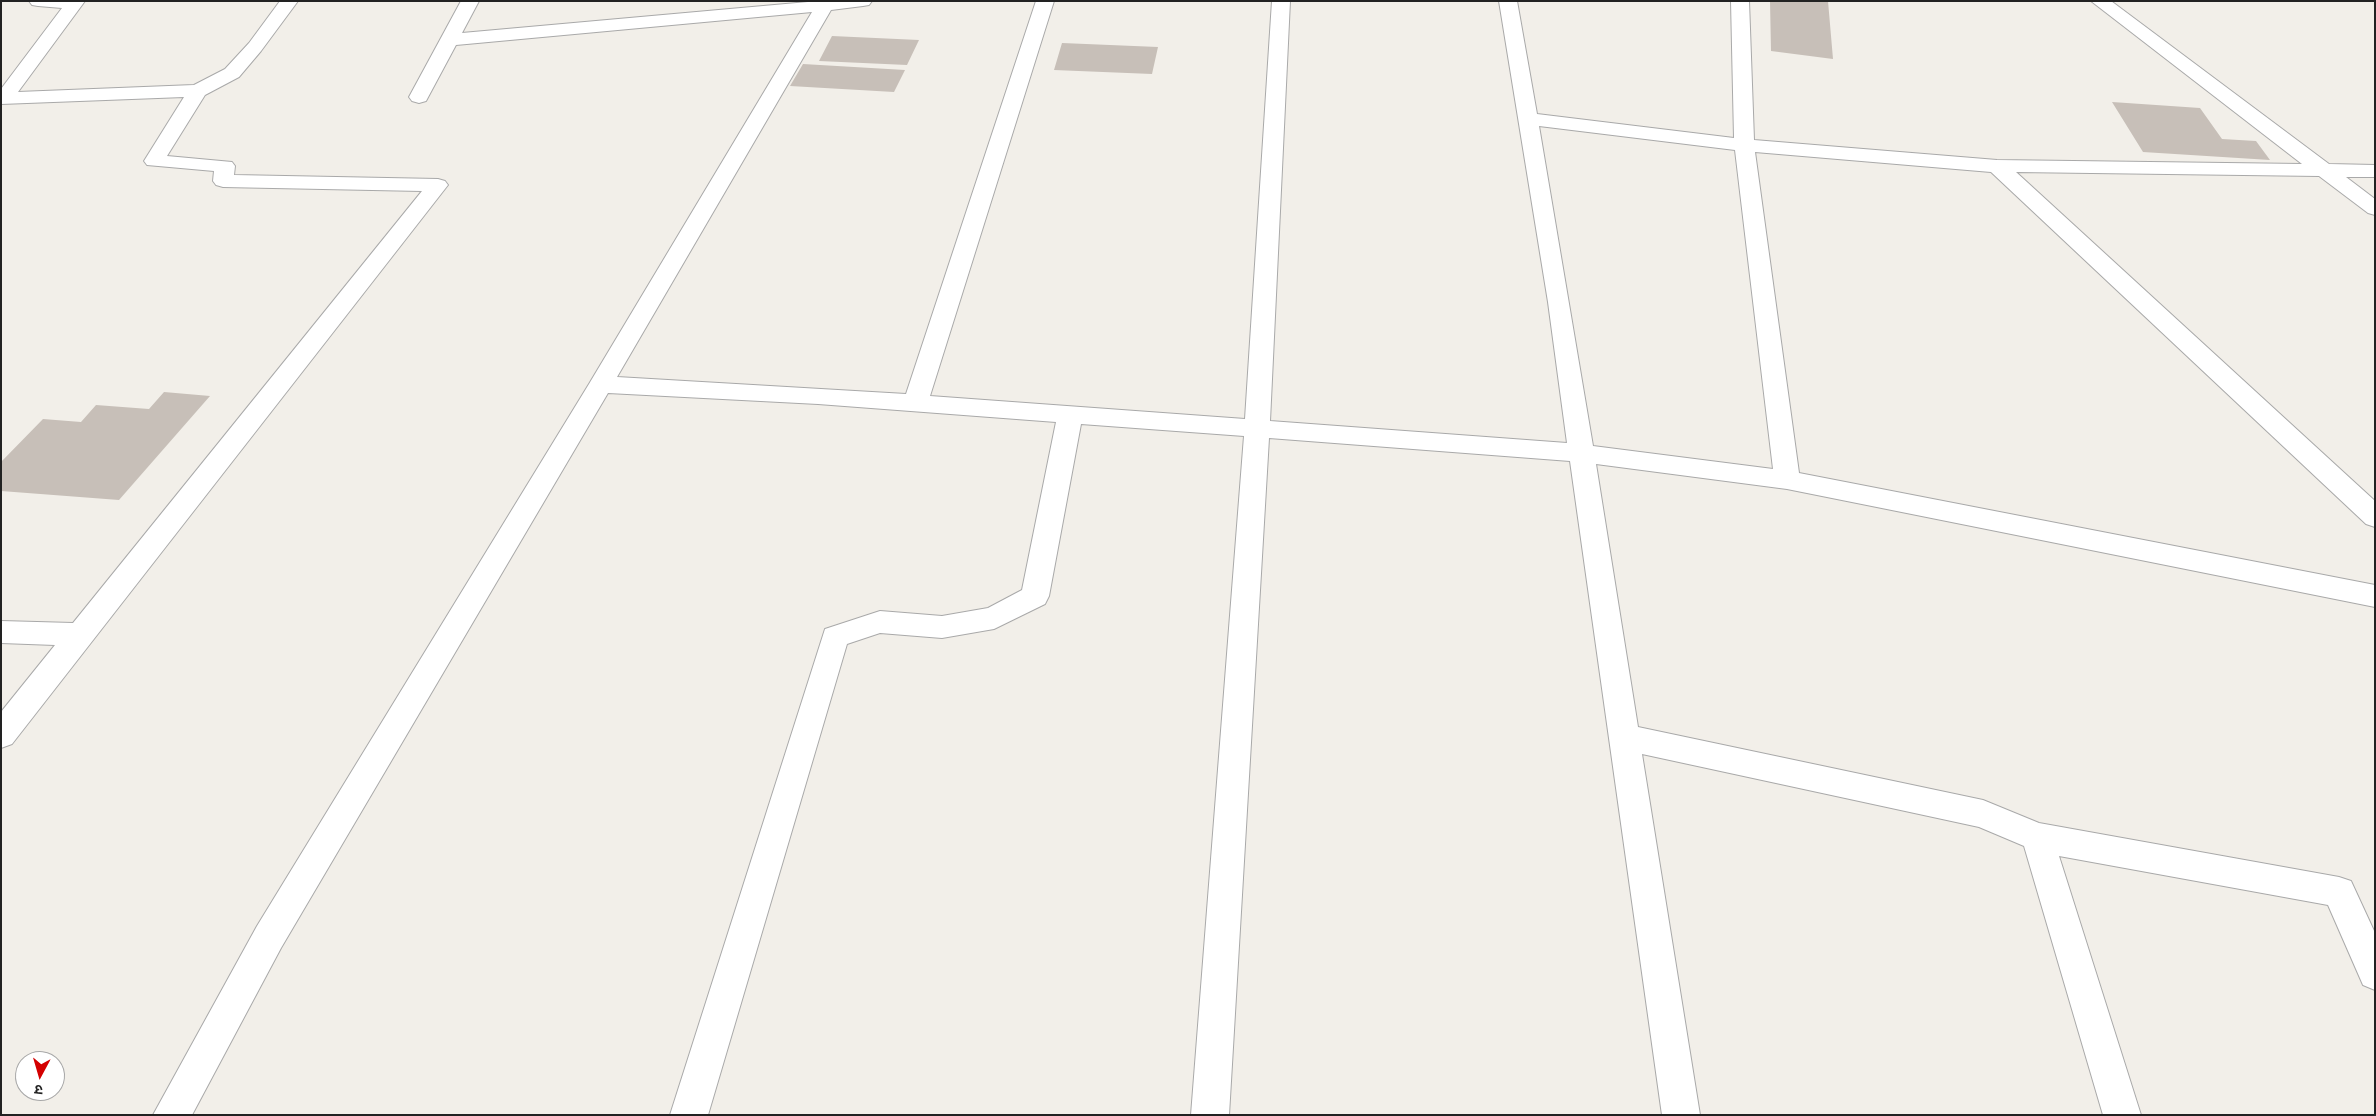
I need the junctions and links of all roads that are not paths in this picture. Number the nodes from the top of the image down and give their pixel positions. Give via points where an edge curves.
1 (38, 1) edge
2 (290, 1) edge
3 (470, 1) edge
4 (864, 1) edge
5 (1045, 1) edge
6 (1282, 1) edge
7 (1508, 1) edge
8 (1740, 1) edge
9 (2100, 1) edge
10 (75, 2) edge
11 (825, 6) junction
12 (448, 40) junction
13 (198, 91) junction
14 (419, 97) dead end
15 (2, 98) edge
16 (1528, 119) junction
17 (1744, 145) junction
18 (1998, 166) junction
19 (2322, 170) junction
20 (2375, 171) edge
21 (2375, 209) edge
22 (601, 384) junction
23 (915, 403) junction
24 (1070, 414) junction
25 (1256, 427) junction
26 (1581, 452) junction
27 (1787, 480) junction
28 (2375, 516) edge
29 (2375, 596) edge
30 (1, 632) edge
31 (81, 635) junction
32 (1, 735) edge
33 (1624, 737) junction
34 (2037, 837) junction
35 (2375, 973) edge
36 (172, 1115) edge
37 (689, 1115) edge
38 (1210, 1115) edge
39 (1681, 1115) edge
40 (2122, 1115) edge

1 - 10 street
2 - 13 street via 232,73
3 - 12 street
4 - 11 street
5 - 23 street
6 - 25 street
7 - 16 street
8 - 17 street
9 - 19 street
10 - 15 street
11 - 12 street
11 - 22 street
12 - 14 street
13 - 15 street
13 - 31 street via 154,161 225,166 223,181 438,186
16 - 17 street
16 - 26 street
17 - 18 street
17 - 27 street
18 - 19 street
18 - 28 street
19 - 20 street
19 - 21 street
22 - 23 street
22 - 36 street via 269,937
23 - 24 street
24 - 25 street
24 - 37 street via 1036,596 994,618 942,627 880,622 835,637
25 - 26 street
25 - 38 street
26 - 27 street
26 - 33 street
27 - 29 street
30 - 31 street
31 - 32 street
33 - 34 street via 1983,814
33 - 39 street
34 - 35 street via 2339,892
34 - 40 street

